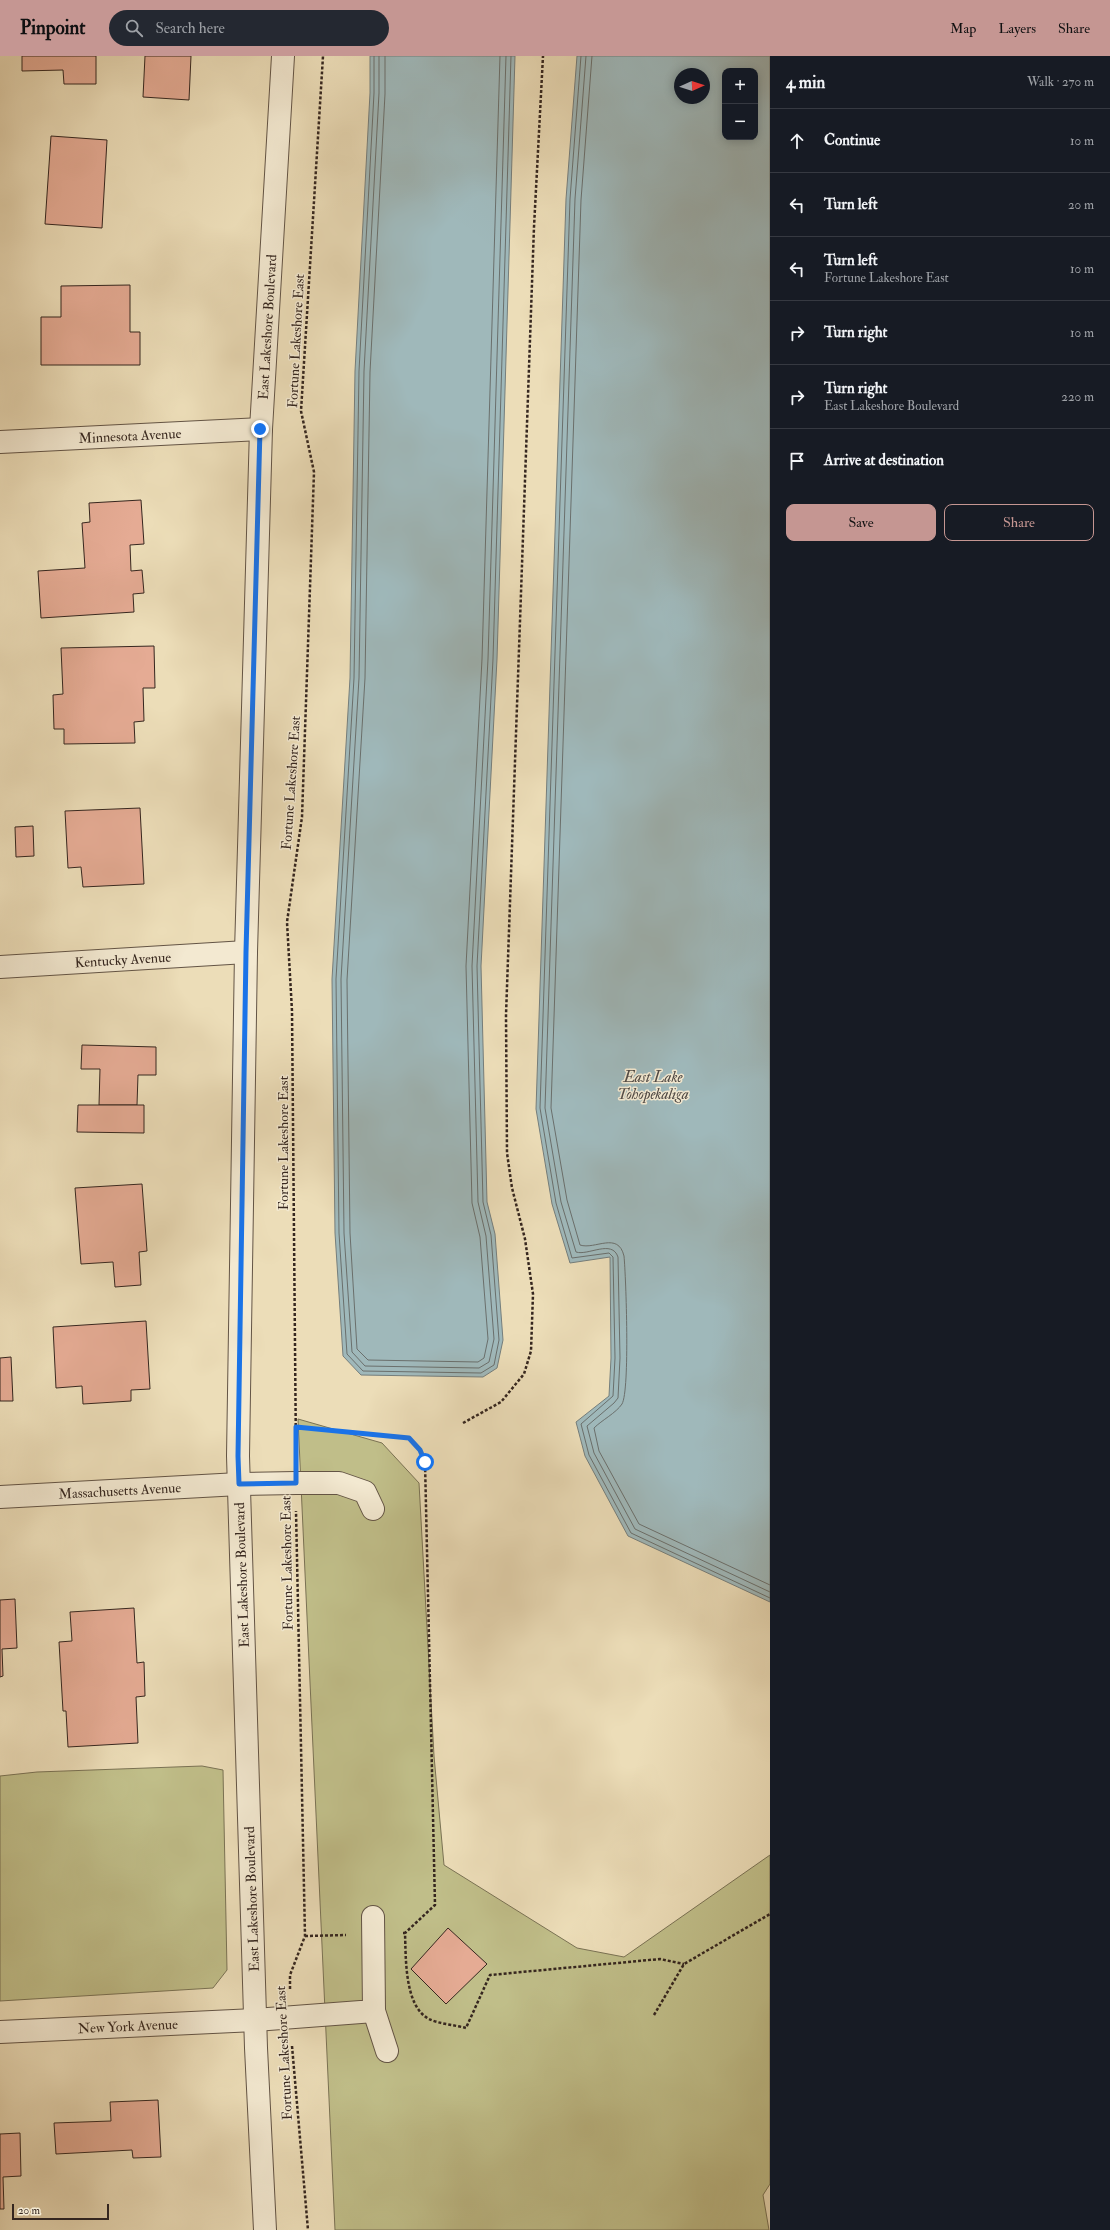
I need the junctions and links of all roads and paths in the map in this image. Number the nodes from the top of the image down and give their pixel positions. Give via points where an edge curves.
1 (283, 56) edge
2 (323, 56) edge
3 (543, 56) edge
4 (260, 429) junction
5 (0, 442) edge
6 (246, 952) junction
7 (0, 967) edge
8 (463, 1423) dead end
9 (296, 1427) junction
10 (296, 1483) junction
11 (239, 1484) junction
12 (0, 1497) edge
13 (373, 1509) dead end
14 (770, 1914) edge
15 (374, 1925) junction
16 (405, 1933) junction
17 (305, 1936) junction
18 (684, 1964) junction
19 (374, 2011) junction
20 (654, 2015) dead end
21 (290, 2017) junction
22 (255, 2020) junction
23 (0, 2032) edge
24 (387, 2051) dead end
25 (265, 2230) edge
26 (308, 2230) edge

1 - 4 street, East Lakeshore Boulevard
2 - 9 path, Fortune Lakeshore East via 301,411 314,472 302,817 287,922 292,1011
3 - 8 path via 536,174 506,1015 507,1152 512,1188 525,1239 533,1294 531,1352 524,1374 501,1402
4 - 5 street, Minnesota Avenue
4 - 6 street, East Lakeshore Boulevard
6 - 7 street, Kentucky Avenue
6 - 11 street, East Lakeshore Boulevard
9 - 10 path, Fortune Lakeshore East
9 - 16 path via 409,1438 420,1450 425,1462 435,1905
10 - 11 street, Massachusetts Avenue
10 - 13 street, Massachusetts Avenue via 345,1485 365,1492
10 - 17 path, Fortune Lakeshore East
11 - 12 street, Massachusetts Avenue
11 - 22 street, East Lakeshore Boulevard
14 - 18 path
15 - 16 path
15 - 17 path
15 - 19 street
16 - 18 path via 406,1980 416,2005 429,2019 466,2028 490,1975 660,1959
17 - 21 path, Fortune Lakeshore East via 290,1975
18 - 20 path
19 - 21 street, New York Avenue
19 - 24 street
21 - 22 street, New York Avenue
21 - 26 path, Fortune Lakeshore East
22 - 23 street, New York Avenue
22 - 25 street, East Lakeshore Boulevard

